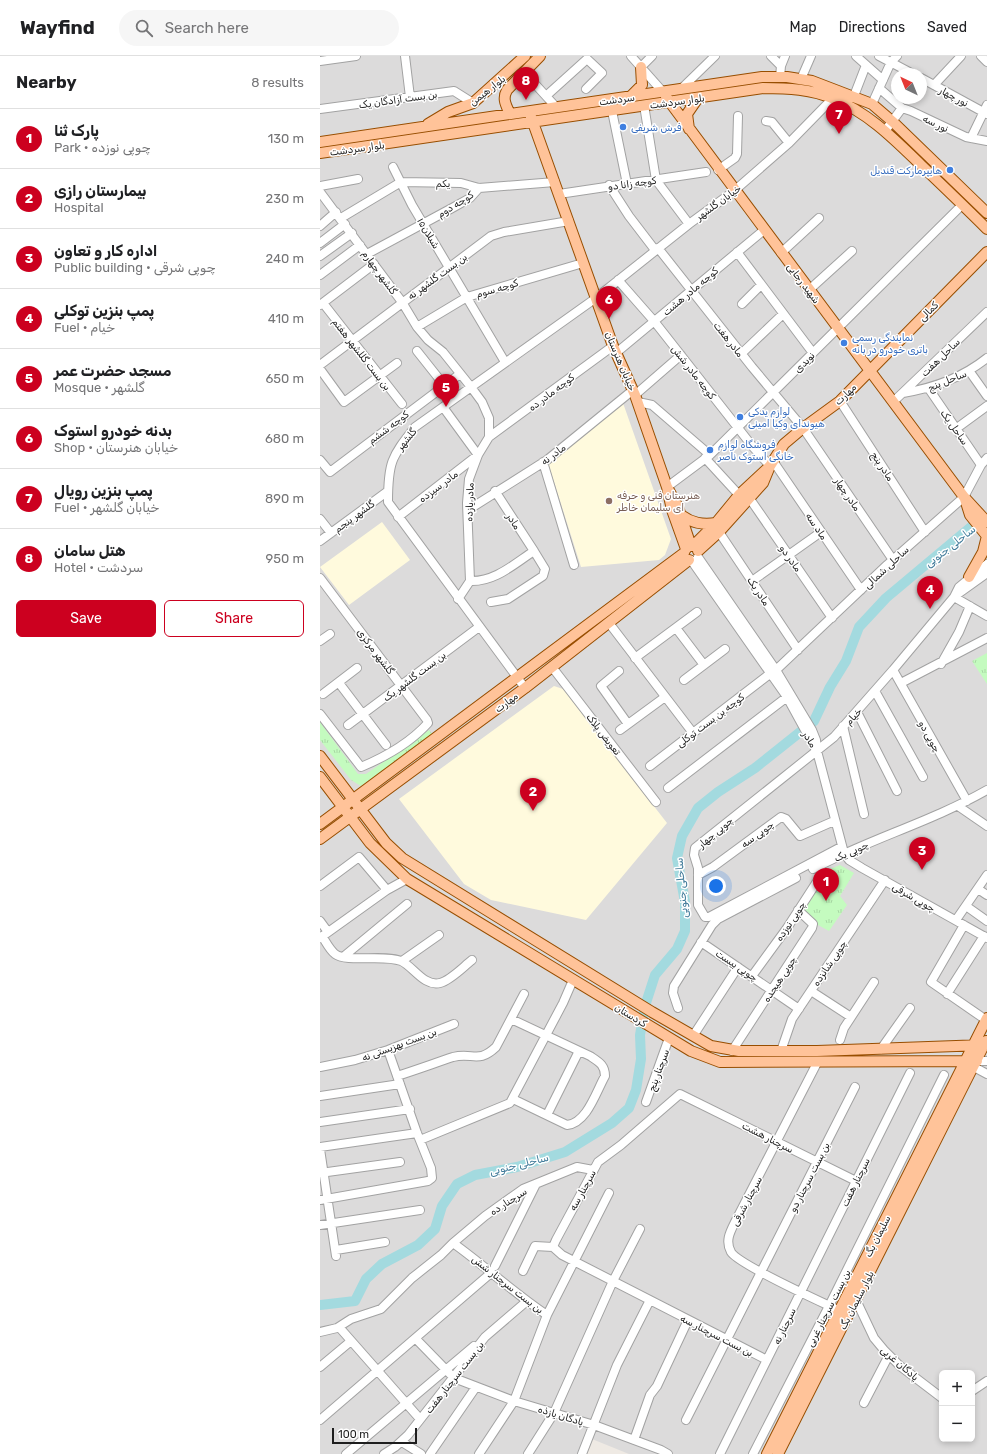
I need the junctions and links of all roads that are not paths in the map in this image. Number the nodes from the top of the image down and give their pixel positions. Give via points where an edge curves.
1 (356, 56) edge
2 (405, 56) edge
3 (525, 56) edge
4 (540, 56) edge
5 (631, 56) edge
6 (652, 56) edge
7 (716, 56) edge
8 (771, 56) edge
9 (785, 56) edge
10 (811, 56) edge
11 (856, 56) edge
12 (879, 56) edge
13 (897, 56) edge
14 (961, 56) edge
15 (981, 56) edge
16 (320, 61) edge
17 (891, 62) junction
18 (987, 62) edge
19 (866, 65) junction
20 (781, 66) junction
21 (641, 67) junction
22 (902, 68) edge
23 (524, 72) junction
24 (780, 77) junction
25 (801, 79) junction
26 (883, 80) junction
27 (927, 81) edge
28 (934, 85) junction
29 (879, 88) junction
30 (586, 89) dead end
31 (681, 89) junction
32 (663, 92) junction
33 (546, 96) junction
34 (854, 96) junction
35 (410, 97) junction
36 (630, 97) junction
37 (698, 98) junction
38 (833, 98) junction
39 (668, 102) junction
40 (473, 103) junction
41 (872, 104) junction
42 (644, 105) junction
43 (556, 107) junction
44 (902, 108) junction
45 (320, 109) edge
46 (612, 110) junction
47 (986, 110) edge
48 (530, 111) junction
49 (510, 114) junction
50 (738, 116) dead end
51 (766, 121) dead end
52 (533, 122) junction
53 (893, 122) junction
54 (422, 127) junction
55 (885, 131) junction
56 (691, 132) junction
57 (971, 138) junction
58 (987, 141) edge
59 (320, 142) edge
60 (789, 143) junction
61 (320, 153) edge
62 (394, 167) dead end
63 (718, 170) junction
64 (706, 172) dead end
65 (358, 179) dead end
66 (656, 180) junction
67 (401, 182) junction
68 (555, 182) junction
69 (627, 184) junction
70 (609, 186) junction
71 (479, 188) junction
72 (734, 191) junction
73 (320, 192) edge
74 (559, 194) junction
75 (962, 205) junction
76 (987, 213) edge
77 (341, 218) junction
78 (820, 218) dead end
79 (569, 221) junction
80 (423, 223) junction
81 (689, 224) junction
82 (320, 226) edge
83 (987, 228) edge
84 (764, 230) junction
85 (352, 233) junction
86 (320, 243) edge
87 (360, 245) junction
88 (657, 249) junction
89 (852, 251) dead end
90 (737, 252) junction
91 (987, 252) edge
92 (781, 253) junction
93 (367, 254) junction
94 (320, 256) edge
95 (583, 262) junction
96 (374, 264) junction
97 (450, 267) junction
98 (320, 275) edge
99 (618, 280) junction
100 (761, 285) junction
101 (691, 290) junction
102 (809, 290) junction
103 (467, 297) junction
104 (596, 298) junction
105 (402, 302) junction
106 (322, 304) edge
107 (742, 304) dead end
108 (987, 312) edge
109 (783, 314) junction
110 (654, 321) junction
111 (417, 327) junction
112 (837, 328) junction
113 (353, 340) junction
114 (615, 350) junction
115 (417, 351) dead end
116 (812, 353) junction
117 (741, 354) junction
118 (681, 355) junction
119 (987, 358) edge
120 (506, 362) junction
121 (398, 363) dead end
122 (320, 365) edge
123 (320, 369) edge
124 (869, 370) junction
125 (970, 372) junction
126 (460, 374) junction
127 (379, 376) junction
128 (444, 386) junction
129 (471, 387) junction
130 (929, 389) junction
131 (773, 393) junction
132 (903, 393) junction
133 (635, 396) junction
134 (987, 396) edge
135 (840, 401) junction
136 (893, 402) junction
137 (402, 404) dead end
138 (987, 406) edge
139 (443, 407) junction
140 (738, 427) junction
141 (802, 428) junction
142 (957, 428) junction
143 (489, 437) junction
144 (478, 456) junction
145 (707, 456) junction
146 (987, 458) edge
147 (320, 460) edge
148 (542, 462) junction
149 (772, 463) junction
150 (981, 465) junction
151 (667, 487) junction
152 (495, 491) junction
153 (388, 492) junction
154 (739, 495) junction
155 (964, 497) junction
156 (750, 499) junction
157 (468, 510) junction
158 (974, 513) junction
159 (681, 515) junction
160 (398, 517) junction
161 (320, 519) edge
162 (987, 522) edge
163 (718, 528) junction
164 (821, 532) junction
165 (926, 532) junction
166 (331, 533) junction
167 (986, 535) edge
168 (320, 541) edge
169 (534, 551) junction
170 (691, 553) junction
171 (788, 555) junction
172 (893, 560) junction
173 (987, 564) edge
174 (574, 565) dead end
175 (987, 572) edge
176 (969, 577) junction
177 (470, 581) junction
178 (752, 581) junction
179 (322, 583) edge
180 (861, 590) junction
181 (954, 596) junction
182 (458, 599) junction
183 (491, 602) dead end
184 (970, 606) junction
185 (697, 612) dead end
186 (987, 616) edge
187 (832, 618) junction
188 (609, 623) junction
189 (479, 627) junction
190 (676, 628) junction
191 (330, 634) dead end
192 (987, 638) edge
193 (320, 641) edge
194 (725, 649) dead end
195 (798, 650) junction
196 (635, 658) junction
197 (941, 664) junction
198 (704, 665) junction
199 (552, 667) junction
200 (357, 668) dead end
201 (893, 670) junction
202 (619, 671) dead end
203 (773, 671) junction
204 (517, 678) junction
205 (684, 680) dead end
206 (338, 683) junction
207 (901, 683) junction
208 (402, 685) junction
209 (525, 688) junction
210 (875, 691) junction
211 (323, 694) dead end
212 (665, 697) junction
213 (787, 697) junction
214 (857, 712) junction
215 (320, 714) edge
216 (363, 714) junction
217 (802, 718) junction
218 (628, 724) junction
219 (348, 725) dead end
220 (843, 726) junction
221 (620, 730) dead end
222 (692, 733) junction
223 (386, 745) dead end
224 (817, 751) junction
225 (320, 756) edge
226 (650, 766) dead end
227 (320, 777) edge
228 (923, 777) dead end
229 (668, 788) dead end
230 (987, 790) edge
231 (897, 791) dead end
232 (352, 800) junction
233 (967, 801) junction
234 (656, 802) dead end
235 (958, 806) junction
236 (343, 807) junction
237 (360, 810) junction
238 (864, 814) dead end
239 (350, 817) junction
240 (834, 821) junction
241 (320, 824) edge
242 (987, 826) edge
243 (320, 839) edge
244 (842, 850) junction
245 (820, 865) junction
246 (698, 875) junction
247 (987, 875) edge
248 (407, 879) junction
249 (885, 880) junction
250 (320, 886) edge
251 (978, 889) junction
252 (387, 890) junction
253 (987, 895) edge
254 (407, 904) dead end
255 (966, 906) junction
256 (798, 910) junction
257 (956, 920) junction
258 (987, 921) edge
259 (320, 922) edge
260 (964, 925) junction
261 (323, 935) edge
262 (439, 935) dead end
263 (985, 937) edge
264 (701, 942) junction
265 (342, 957) junction
266 (472, 960) dead end
267 (402, 961) junction
268 (738, 967) junction
269 (752, 976) junction
270 (573, 980) junction
271 (874, 982) dead end
272 (772, 989) junction
273 (811, 990) junction
274 (524, 994) dead end
275 (947, 994) junction
276 (678, 1008) dead end
277 (910, 1008) dead end
278 (799, 1009) junction
279 (852, 1017) junction
280 (511, 1019) junction
281 (986, 1019) edge
282 (454, 1024) dead end
283 (546, 1035) junction
284 (693, 1036) junction
285 (669, 1038) junction
286 (840, 1040) dead end
287 (986, 1043) edge
288 (973, 1045) junction
289 (881, 1049) junction
290 (388, 1050) junction
291 (579, 1051) junction
292 (732, 1051) junction
293 (781, 1051) junction
294 (818, 1051) junction
295 (964, 1062) junction
296 (817, 1063) junction
297 (979, 1063) edge
298 (320, 1066) edge
299 (910, 1073) dead end
300 (987, 1074) edge
301 (944, 1075) dead end
302 (399, 1080) junction
303 (855, 1087) dead end
304 (950, 1091) junction
305 (680, 1094) joint
306 (320, 1096) edge
307 (959, 1096) junction
308 (513, 1099) junction
309 (646, 1102) dead end
310 (410, 1109) junction
311 (547, 1115) junction
312 (320, 1122) edge
313 (419, 1137) junction
314 (776, 1142) junction
315 (320, 1148) edge
316 (400, 1162) dead end
317 (817, 1162) junction
318 (593, 1170) junction
319 (322, 1172) edge
320 (856, 1181) junction
321 (536, 1184) junction
322 (609, 1193) dead end
323 (324, 1199) edge
324 (420, 1210) dead end
325 (331, 1224) junction
326 (320, 1225) edge
327 (640, 1229) dead end
328 (385, 1242) dead end
329 (453, 1243) junction
330 (553, 1247) junction
331 (575, 1261) junction
332 (493, 1270) junction
333 (762, 1270) junction
334 (522, 1271) dead end
335 (613, 1281) junction
336 (801, 1292) junction
337 (650, 1300) junction
338 (856, 1300) junction
339 (527, 1301) junction
340 (829, 1306) junction
341 (839, 1311) junction
342 (547, 1315) junction
343 (688, 1320) junction
344 (339, 1327) junction
345 (320, 1332) edge
346 (485, 1337) junction
347 (416, 1338) junction
348 (727, 1340) junction
349 (351, 1341) junction
350 (889, 1355) junction
351 (767, 1360) junction
352 (320, 1368) edge
353 (446, 1369) junction
354 (378, 1371) junction
355 (454, 1378) junction
356 (987, 1381) edge
357 (476, 1387) junction
358 (975, 1389) edge
359 (939, 1396) edge
360 (514, 1401) junction
361 (406, 1403) junction
362 (864, 1403) dead end
363 (554, 1413) junction
364 (772, 1416) junction
365 (420, 1419) junction
366 (320, 1420) edge
367 (686, 1420) dead end
368 (782, 1424) junction
369 (594, 1425) junction
370 (634, 1440) junction
371 (402, 1442) junction
372 (346, 1454) edge
373 (384, 1454) edge
374 (421, 1454) edge
375 (430, 1454) edge
376 (479, 1454) edge
377 (528, 1454) edge
378 (582, 1454) edge
379 (668, 1454) edge
380 (720, 1454) edge
381 (753, 1454) edge
382 (767, 1454) edge
383 (778, 1454) edge

1 - 16 street
2 - 35 street
3 - 40 main road, بلوار هیمن
4 - 23 main road, بلوار هیمن
5 - 21 street, شهید رجایی
6 - 21 street
7 - 31 street
8 - 20 street
9 - 20 street
10 - 25 street
11 - 19 street
12 - 17 street
13 - 17 street
14 - 28 street
15 - 18 street
17 - 22 street
17 - 26 street
19 - 26 street
19 - 34 street
20 - 24 street
21 - 32 street, شهید رجایی
21 - 36 main road via 642,85
23 - 33 street
23 - 49 main road, بلوار هیمن via 504,95 503,99
24 - 25 main road, سردشت
24 - 31 main road, سردشت via 762,77
25 - 34 main road, سردشت
26 - 29 street
27 - 28 street, نور چهار
28 - 47 street, نور چهار
29 - 41 street
29 - 44 street, نور سه
30 - 33 street via 602,73 587,59
31 - 32 main road, سردشت
32 - 36 main road, سردشت
32 - 39 main road, شهید رجایی
33 - 43 street
34 - 41 main road, سردشت
35 - 40 street, بن بست آزادگان یک via 454,91
35 - 45 street, بن بست آزادگان یک
36 - 43 main road, سردشت
37 - 38 main road, بلوار سردشت via 763,88 810,91
37 - 39 main road, بلوار سردشت
37 - 56 main road via 687,114
38 - 55 main road, بلوار سردشت via 855,108
38 - 60 street, خیابان گلشهر
39 - 42 main road, بلوار سردشت
39 - 56 main road, شهید رجایی
40 - 54 main road, بلوار هیمن via 448,112
41 - 53 main road, سردشت
42 - 46 main road, بلوار سردشت
42 - 66 street
43 - 48 main road, سردشت
44 - 53 street
44 - 57 street, نور سه
46 - 52 main road, بلوار سردشت
46 - 69 street
47 - 57 street
48 - 49 main road, سردشت
48 - 52 main road, خیابان هنرستان
49 - 54 main road, سردشت
50 - 63 street via 737,154
51 - 60 street via 772,122
52 - 61 main road, بلوار سردشت
52 - 68 main road, خیابان هنرستان
53 - 55 street
53 - 76 main road, سردشت
54 - 59 main road, سردشت
55 - 75 main road, بلوار سردشت
56 - 63 main road, شهید رجایی
57 - 58 street, نور سه
60 - 72 street, خیابان گلشهر
62 - 67 street, شیلان۱۵
63 - 72 main road, شهید رجایی
64 - 66 street, کوچه زانا دو
65 - 73 street
66 - 69 street, کوچه زانا دو
66 - 81 street
67 - 71 street, یکم via 461,183
67 - 77 street
67 - 80 street, شیلان۱۵
68 - 71 street, یکم
68 - 74 main road, خیابان هنرستان
69 - 70 street, کوچه زانا دو
70 - 74 street, کوچه زانا دو
70 - 88 street, مادر هفت via 629,216
71 - 80 street, کوچه دوم via 470,198
72 - 81 street, خیابان گلشهر
72 - 84 main road, شهید رجایی
73 - 77 street, گلشهر چهارم
74 - 79 main road, خیابان هنرستان
75 - 83 main road, بلوار سردشت
75 - 112 street, نویدی
77 - 82 street
77 - 85 street, گلشهر چهارم
77 - 86 street
78 - 92 street
79 - 95 main road, خیابان هنرستان
79 - 97 street, بن بست گلشهر نه via 497,233
80 - 93 street, کوچه دوم
80 - 97 street, شیلان۱۵
81 - 88 street, خیابان گلشهر
84 - 90 street, کوچه مادر هشت
84 - 92 main road, شهید رجایی
85 - 87 street, گلشهر چهارم
85 - 94 street
87 - 93 street, گلشهر چهارم
87 - 98 street
88 - 99 street, خیابان گلشهر
88 - 101 street, مادر هفت
89 - 102 street
90 - 100 street
90 - 101 street, کوچه مادر هشت
91 - 124 main road, کمالی
92 - 102 main road, شهید رجایی
93 - 96 street, گلشهر چهارم
95 - 103 street, کوچه سوم
95 - 104 main road, خیابان هنرستان
96 - 105 street, گلشهر چهارم
96 - 106 street
97 - 103 street, شیلان۱۵
97 - 105 street, بن بست گلشهر نه
99 - 104 street, خیابان گلشهر
99 - 110 street, کوچه مادر شش
100 - 107 street
100 - 109 street
101 - 110 street, کوچه مادر هشت
101 - 117 street, مادر هفت
102 - 112 main road, شهید رجایی
103 - 111 street, کوچه سوم
103 - 120 street, شیلان۱۵
104 - 114 main road, خیابان هنرستان
104 - 120 street, گلشهر
105 - 111 street, گلشهر چهارم
105 - 113 street, بن بست گلشهر نه
106 - 113 street, بن بست گللشهر هفتم
108 - 132 street, ساحل هفت
109 - 116 street
109 - 117 street
110 - 114 street, کوچه مادر هشت
110 - 118 street, کوچه مادر شش
111 - 126 street, گلشهر چهارم via 443,352
112 - 116 street, نویدی
112 - 124 main road, شهید رجایی
113 - 122 street, بن بست گلشهر نه
113 - 127 street, بن بست گللشهر هفتم
114 - 133 main road, خیابان هنرستان
114 - 143 street, کوچه مادر ده
115 - 128 street
116 - 131 street, نویدی
117 - 131 street, مادر هفت
118 - 133 street, مادر نه
118 - 140 street, کوچه مادر شش
119 - 125 street, ساحل پنج
120 - 129 street, گلشهر
121 - 127 street
123 - 127 street via 344,402
124 - 135 main road, مهارت
124 - 136 main road, شهید رجایی
125 - 130 street, ساحل پنج
125 - 134 street
126 - 128 street, کوچه ششم
126 - 129 street, گلشهر چهارم
127 - 137 street, بن بست گللشهر هفتم
128 - 147 street, کوچه ششم via 330,472
129 - 139 street, گلشهر
129 - 143 street via 489,418
130 - 132 street, ساحل پنج
130 - 142 street, ساحل یک
131 - 140 street, نویدی
131 - 141 street, مادر هفت
132 - 136 street, ساحل هفت
133 - 145 street via 652,405
133 - 148 street, مادر نه
133 - 151 main road, خیابان هنرستان
135 - 141 main road, مهارت
135 - 165 street, مادر پنج
136 - 155 main road, شهید رجایی
138 - 142 street
139 - 144 street
139 - 153 street, گلشهر via 416,427 397,450 388,472
140 - 145 street, نویدی
140 - 149 street, کوچه مادر شش
141 - 149 main road, مهارت via 784,444
141 - 172 street, مادر چهار
142 - 150 street, ساحل یک
143 - 144 street, مادر یازده
144 - 157 street, مادر یازده via 469,479
144 - 160 street, مادر سیزده
145 - 151 street, نویدی
145 - 154 street
146 - 150 street, ساحلی شمالی
148 - 152 street, مادر نه
148 - 174 street
149 - 154 main road, مهارت
149 - 156 main road, مهارت via 764,483
149 - 164 street, ماد سه
150 - 155 street, ساحلی شمالی
151 - 159 main road, خیابان هنرستان
151 - 170 main road, خیابان هنرستان via 672,510
152 - 157 street, مادر نه
152 - 169 street, مادر
153 - 160 street, گلشهر via 388,502
153 - 166 street, گلشهر پنجم
154 - 163 main road, مهارت
155 - 158 main road, شهید رجایی
155 - 165 street, ساحلی شمالی
156 - 163 main road, مهارت
156 - 171 street, مادر دو
157 - 177 street, مادر یازده
158 - 162 main road
158 - 167 main road
159 - 163 main road via 702,525
159 - 170 main road, خیابان هنرستان
160 - 182 street, گلشهر
161 - 166 street
163 - 170 main road, مهارت
163 - 178 street, مادر یک
164 - 171 street
164 - 180 street, ماد سه
165 - 172 street, ساحلی شمالی
166 - 168 street, گلشهر پنجم
167 - 176 main road via 983,552
169 - 177 street via 495,577
169 - 183 street, مادر via 545,569 543,576 508,599
170 - 188 main road, مهارت
170 - 203 street, مادر
170 - 204 main road, مهارت
171 - 178 street
171 - 187 street, مادر دو
172 - 180 street, ساحلی شمالی
173 - 176 street, خیام
175 - 181 street, خیام
176 - 181 street, خیام
177 - 182 street
178 - 195 street, مادر یک
179 - 208 street, گلشهر مرکزی
180 - 187 street, ساحلی شمالی
181 - 184 street
181 - 201 street, خیام
182 - 189 street, گلشهر
184 - 186 street
184 - 197 street
185 - 190 street
187 - 195 street, ساحلی شمالی
188 - 196 street
188 - 199 main road, مهارت
189 - 204 street, گلشهر
189 - 208 street, بن بست گلشهر یک
190 - 196 street
190 - 198 street
191 - 193 street
192 - 197 street
194 - 198 street
195 - 203 street, ساحلی شمالی
196 - 212 street
197 - 207 street
198 - 205 street
199 - 209 main road, مهارت
199 - 234 street, تعویض پلاک
200 - 206 street
201 - 207 street, چوپی دو
201 - 210 street, خیام
202 - 218 street via 601,686
203 - 213 street, مادر
203 - 217 street, مادر
203 - 222 street, کوچه بن بست توکلی
204 - 209 street
204 - 232 main road, مهارت
206 - 211 street
206 - 216 street
207 - 233 street, چوپی دو
208 - 215 street, گلشهر مرکزی via 428,723 380,759 360,767
208 - 216 street, بن بست گلشهر یک
209 - 237 main road, مهارت
210 - 214 street, خیام
210 - 228 street
212 - 218 street
212 - 222 street
213 - 217 street, مادر
213 - 229 street
214 - 220 street, خیام
214 - 231 street
216 - 219 street, بن بست گلشهر یک
216 - 223 street
217 - 224 street, مادر via 816,740
218 - 221 street
220 - 224 street, خیام
220 - 238 street
222 - 226 street, کوچه بن بست توکلی
224 - 240 street
224 - 246 street, چوپی چهار via 695,848
225 - 232 main road, کردستان
227 - 236 main road, کردستان
230 - 233 street, چوپی یک
232 - 236 main road, مهارت
232 - 237 main road, کردستان
233 - 235 street, چوپی یک
235 - 242 street
235 - 244 street, چوپی یک
236 - 239 main road, کردستان
236 - 241 main road, مهارت
237 - 239 main road, مهارت
237 - 284 main road, کردستان via 386,843 402,858
239 - 243 main road, مهارت
239 - 248 main road, کردستان via 370,843
240 - 244 street
240 - 246 street, چوپی سه via 800,836 786,819 781,817 713,867
244 - 245 street, چوپی یک
244 - 246 street, چوپی چهار via 707,918 702,915 698,905
244 - 249 street, چوپی شرقی via 850,860
245 - 256 street, چوپی نوزده via 822,873
245 - 264 street, چوپی یک via 718,919
247 - 251 street
248 - 252 street
248 - 270 main road, کردستان
249 - 257 street, چوپی شرقی
249 - 273 street, چوپی شانزده
250 - 252 street via 360,857
251 - 253 street
251 - 255 street
252 - 261 street
254 - 265 street
255 - 257 street
255 - 258 street
256 - 269 street, چوپی نوزده
256 - 272 street, چوپی هیجده via 813,924
257 - 260 street, چوپی شرقی
259 - 261 street
260 - 263 street, چوپی شرقی
260 - 275 street via 931,980
261 - 265 street via 330,949
262 - 267 street
263 - 275 street
264 - 268 street, چوپی بیست
264 - 276 street via 674,986 673,993
265 - 267 street via 381,957
266 - 267 street via 440,984 421,976
268 - 269 street, چوپی بیست
268 - 284 street
269 - 272 street, چوپی بیست
270 - 283 street
270 - 285 main road, کردستان
271 - 279 street
272 - 278 street, چوپی بیست
272 - 292 street, چوپی هیجده
273 - 278 street, چوپی شانزده
273 - 279 street
274 - 280 street
275 - 281 street
277 - 289 street
278 - 293 street, چوپی شانزده via 788,1026
279 - 286 street
280 - 283 street
280 - 302 street via 496,1047 489,1054 479,1058 452,1058
281 - 288 main road, سلیمان بگ
282 - 290 street, بن بست بهزیستی نه
283 - 291 street
283 - 308 street
284 - 292 main road, کردستان via 711,1046
285 - 296 main road, کردستان via 691,1051 720,1062
285 - 309 street, سرچنار پنج
287 - 288 main road, کردستان
287 - 297 main road, بلوار سلیمان بگ
288 - 289 main road, کردستان
288 - 295 main road, سلیمان بگ
289 - 294 main road, کردستان
290 - 298 street, بن بست بهزیستی نه via 355,1060
290 - 302 street
291 - 311 street
291 - 311 street via 602,1064 605,1076 585,1114 574,1124 567,1125
292 - 293 main road, کردستان
293 - 294 main road, کردستان
294 - 296 main road
295 - 296 main road, کردستان
295 - 297 main road, کردستان
295 - 304 main road, سلیمان بگ
296 - 314 street, سرچنار شرقی
297 - 300 street
297 - 307 main road, بلوار سلیمان بگ
299 - 320 street, سرچنار هفت
301 - 340 street, بن بست سرچنار غربی
302 - 306 street
302 - 310 street
303 - 317 street, بن بست سرچنار دو
304 - 307 street
304 - 341 main road, سلیمان بگ
305 - 314 street, سرچنار هشت
305 - 318 street, سرچنار سه via 602,1159
307 - 338 main road, بلوار سلیمان بگ
308 - 311 street
308 - 313 street via 506,1107
310 - 312 street
310 - 313 street
313 - 315 street
313 - 323 street via 432,1172 433,1177 430,1180
314 - 317 street, سرچنار هشت
314 - 333 street, سرچنار شرقی via 729,1235 728,1244 732,1253 741,1262
315 - 319 street
316 - 319 street
317 - 320 street, سرچنار هشت
317 - 333 street, بن بست سرچنار دو
318 - 321 street, سرچنار ده via 577,1168
318 - 330 street, سرچنار سه
319 - 323 street
320 - 336 street, سرچنار هفت
321 - 329 street, سرچنار ده via 523,1189 485,1216
321 - 332 street
322 - 331 street, بن بست سرچنار شش
323 - 325 street
324 - 325 street
325 - 326 street
325 - 328 street via 336,1253
327 - 335 street
329 - 332 street, بن بست سرچنار شش
329 - 344 street via 381,1309 351,1319
330 - 331 street via 556,1252
330 - 334 street via 536,1246
331 - 335 street, بن بست سرچنار سه
331 - 342 street, بن بست سرچنار شش
332 - 339 street, بن بست سرچنار شش
332 - 347 street
333 - 336 street, سرچنار شرقی
333 - 348 street, بن بست سرچنار دو
335 - 337 street, بن بست سرچنار سه
335 - 363 street
336 - 340 street, سرچنار شرقی
336 - 351 street, سرچنار نه
337 - 343 street, بن بست سرچنار سه
337 - 369 street via 617,1365
338 - 350 street, پادگان غربی via 874,1338
338 - 383 main road, بلوار سلیمان بگ
339 - 342 street, بن بست سرچنار شش
339 - 346 street, بن بست سرچنار هفت
340 - 341 street, سرچنار شرقی
340 - 364 street, بن بست سرچنار غربی
341 - 368 main road, سلیمان بگ
342 - 360 street
343 - 348 street, بن بست سرچنار سه
343 - 370 street via 657,1386 650,1395
344 - 345 street
344 - 349 street
346 - 353 street
346 - 355 street, بن بست سرچنار هفت
347 - 353 street
347 - 354 street
348 - 351 street, بن بست سرچنار سه
348 - 367 street, بن بست سرچنار دو
349 - 352 street
349 - 354 street
350 - 359 street, پادگان غربی
350 - 362 street
351 - 380 street
353 - 355 street
353 - 361 street
354 - 361 street
354 - 366 street
355 - 357 street, پادگان یازذه
355 - 365 street, بن بست سرچنار هفت
356 - 358 street
357 - 360 street, پادگان یازذه
357 - 375 street
360 - 363 street, پادگان یازذه
360 - 376 street
361 - 365 street
361 - 372 street
363 - 369 street, پادگان یازذه
363 - 377 street
364 - 368 street
364 - 381 street, بن بست سرچنار غربی
365 - 371 street, بن بست سرچنار هفت
368 - 382 main road, سلیمان بگ
369 - 370 street, پادگان یازذه
369 - 378 street
370 - 379 street, پادگان یازذه
371 - 373 street, بن بست سرچنار هفت
371 - 374 street

